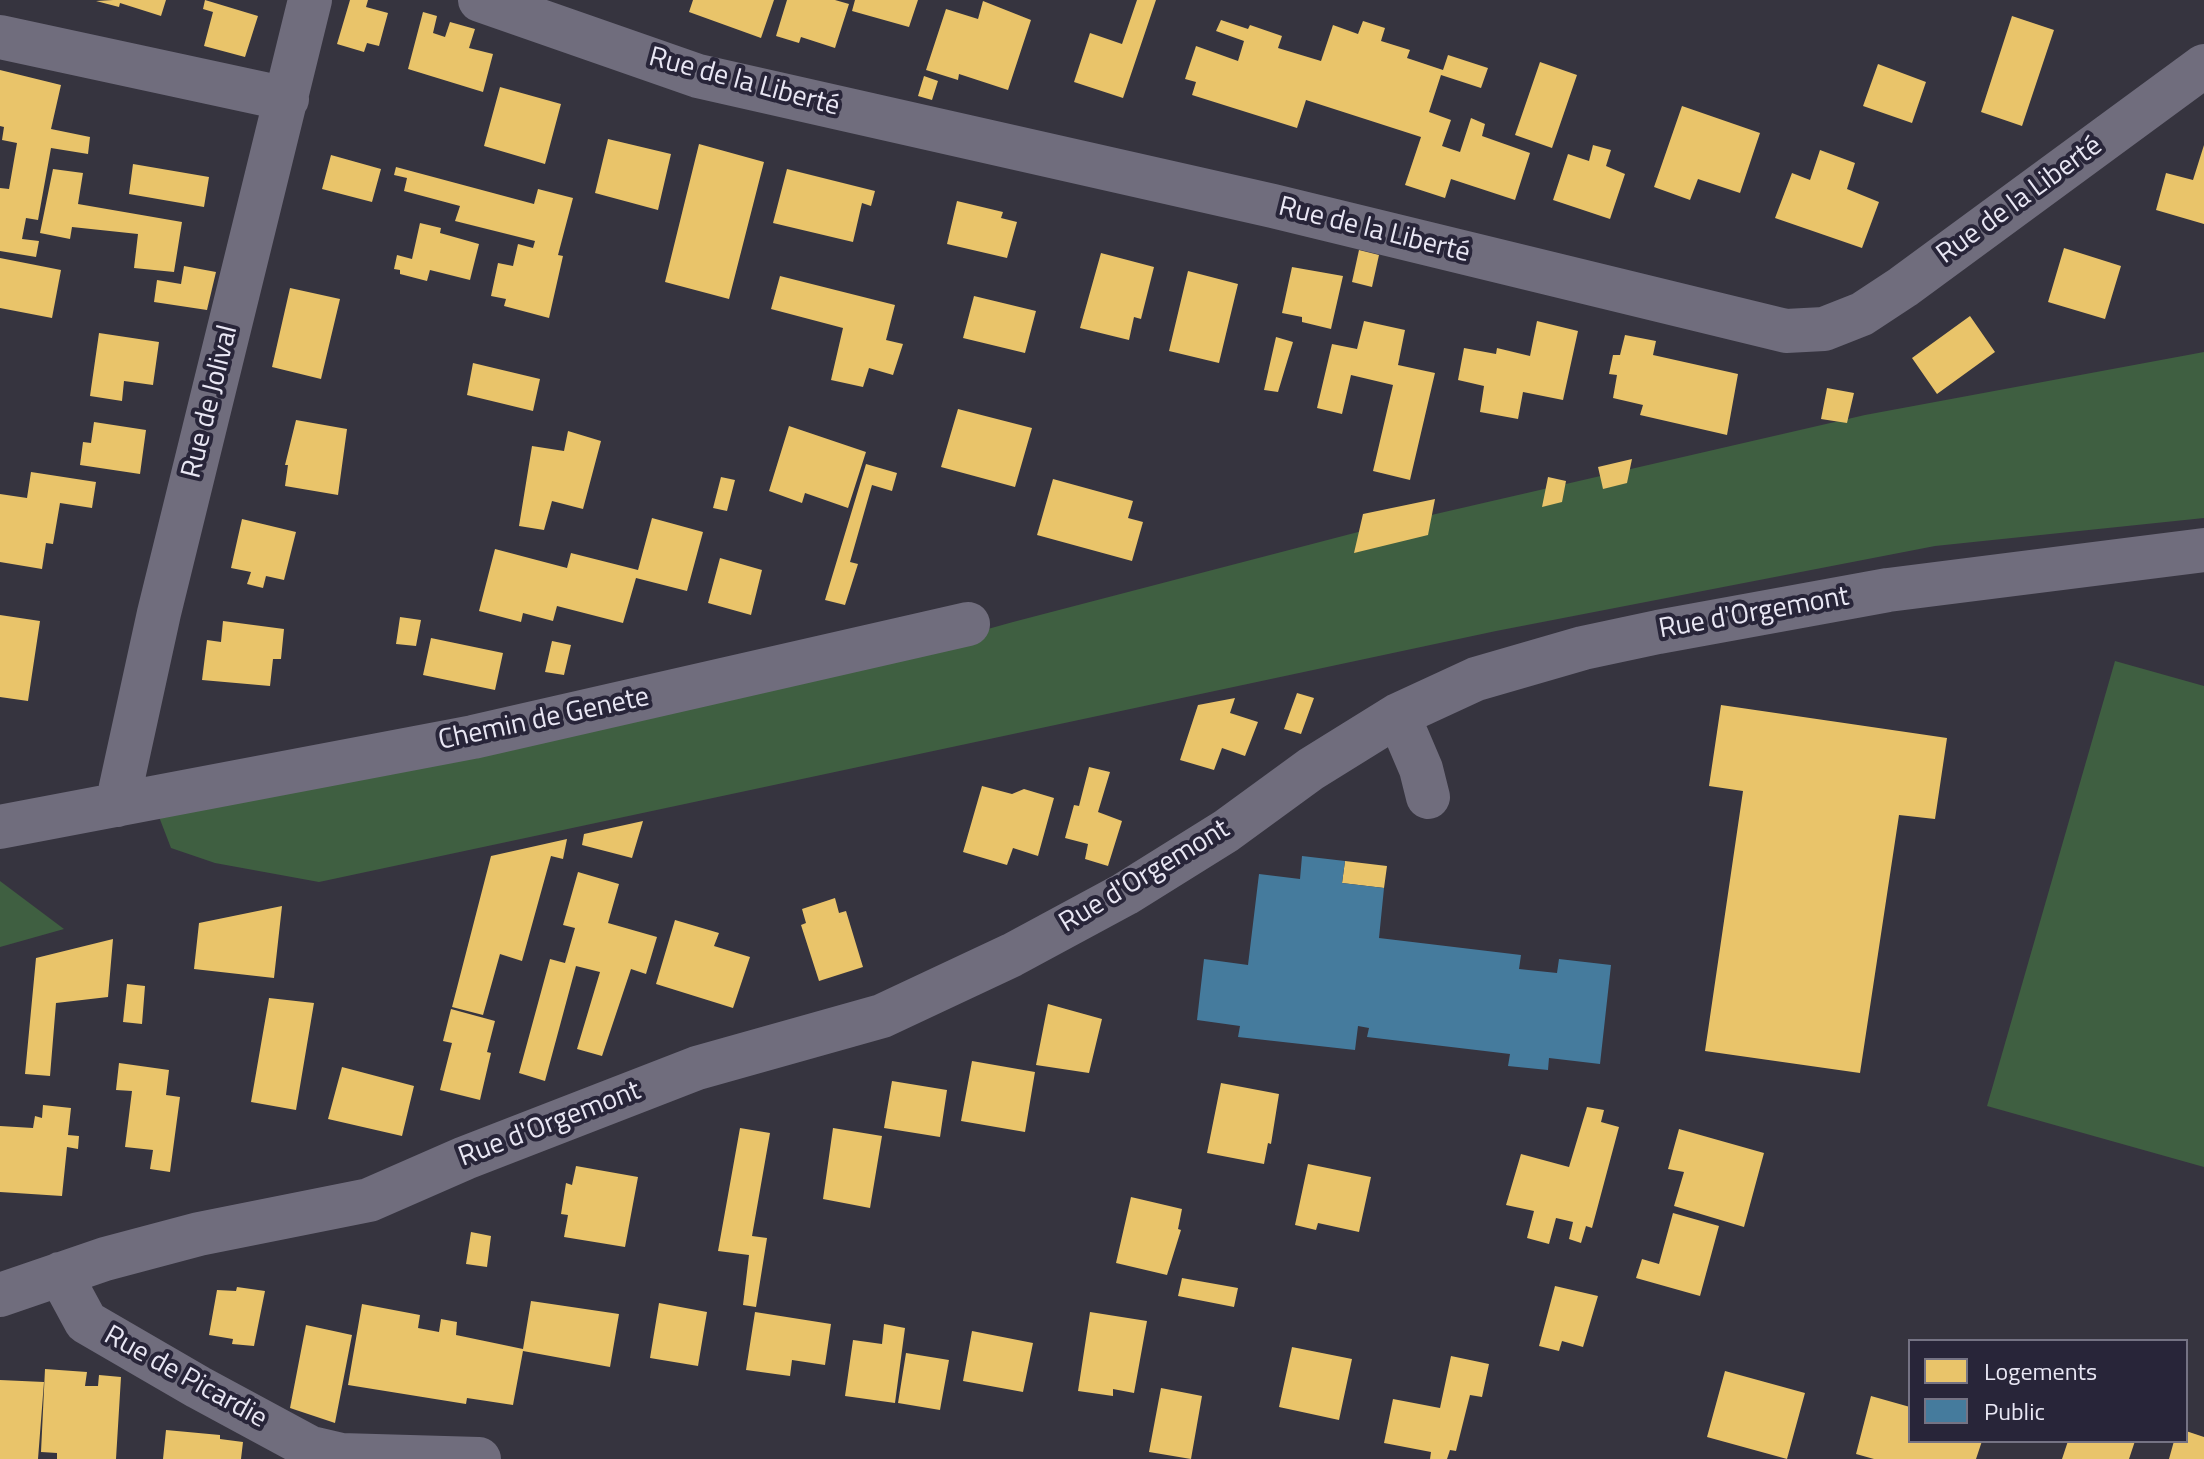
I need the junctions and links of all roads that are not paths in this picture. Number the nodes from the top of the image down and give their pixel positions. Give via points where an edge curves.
1 (310, 0) edge
2 (508, 5) edge
3 (0, 37) edge
4 (2204, 66) edge
5 (287, 99) junction
6 (2204, 550) edge
7 (968, 624) dead end
8 (1398, 715) junction
9 (1428, 797) dead end
10 (117, 805) junction
11 (0, 827) edge
12 (76, 1268) junction
13 (0, 1295) edge
14 (479, 1459) edge

1 - 5 street, Rue de Jolival
2 - 4 street, Rue de la Liberté via 698,76 1273,206 1786,331 1824,329 1862,314
3 - 5 street
5 - 10 street, Rue de Jolival via 159,613
6 - 8 street, Rue d'Orgemont via 1888,590 1658,632 1476,679
7 - 10 street, Chemin de Genete via 473,737
8 - 9 street
8 - 12 street, Rue d'Orgemont via 1125,894 882,1016 697,1068 369,1200 199,1234
10 - 11 street, Chemin de Genete
12 - 13 street, Rue d'Orgemont
12 - 14 street, Rue de Picardie via 86,1322 311,1448 341,1455

